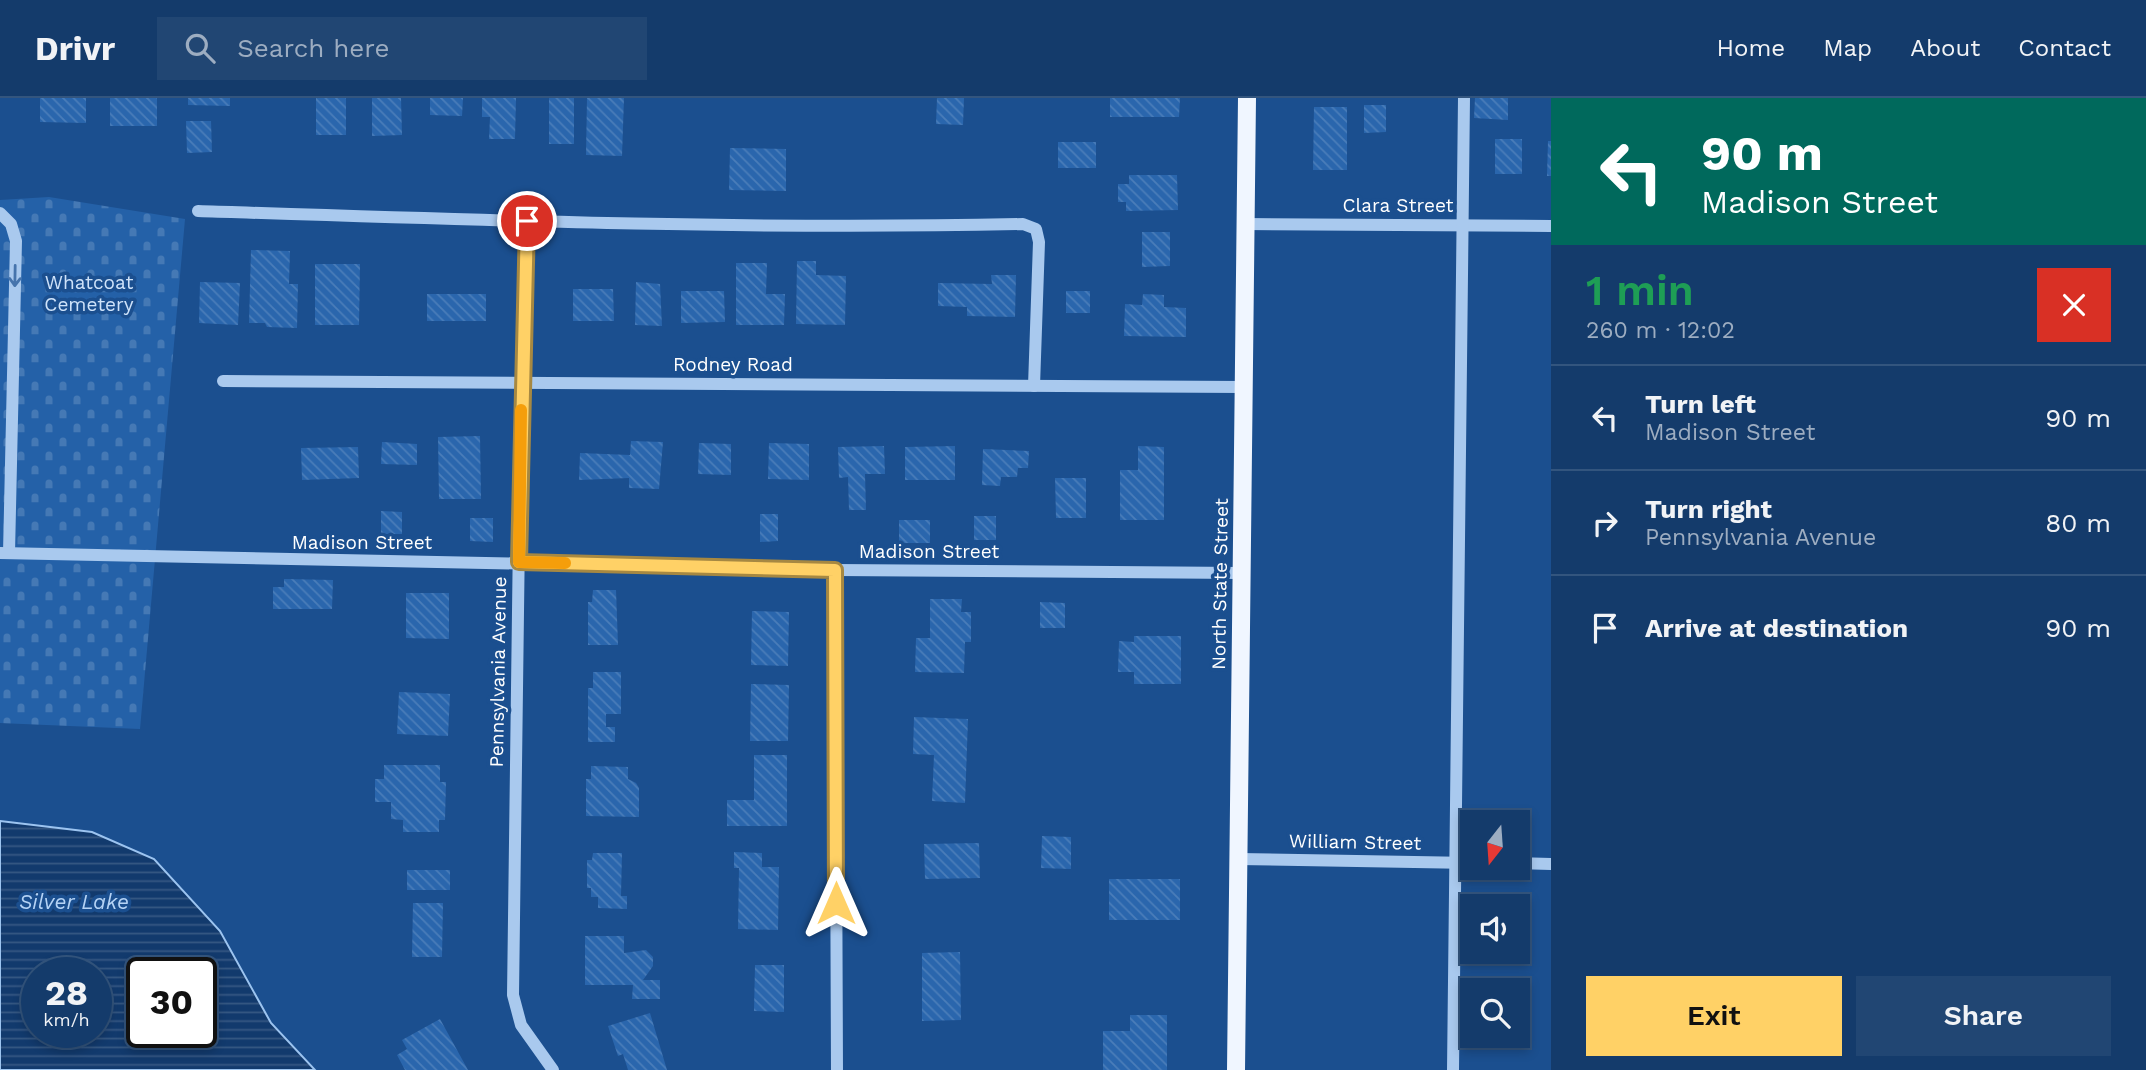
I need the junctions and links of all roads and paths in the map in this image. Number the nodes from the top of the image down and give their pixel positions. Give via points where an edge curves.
1 (1247, 98) edge
2 (1464, 98) edge
3 (198, 211) dead end
4 (0, 213) edge
5 (527, 221) junction
6 (1245, 224) junction
7 (1463, 225) junction
8 (1551, 226) edge
9 (223, 381) dead end
10 (521, 382) junction
11 (1034, 386) junction
12 (1243, 387) junction
13 (5, 553) edge
14 (519, 562) junction
15 (835, 570) junction
16 (1241, 572) junction
17 (1238, 859) junction
18 (1455, 863) junction
19 (1460, 863) edge
20 (1530, 863) edge
21 (1551, 864) edge
22 (553, 1070) edge
23 (837, 1070) edge
24 (1236, 1070) edge
25 (1453, 1070) edge

1 - 6 main road, North State Street
2 - 7 street
3 - 5 street
4 -> 13 street via 11,224 16,241
5 - 10 street, Pennsylvania Avenue
5 - 11 street via 897,227 1023,224 1036,229 1039,242
6 - 7 street, Clara Street
6 - 12 main road, North State Street
7 - 8 street, Clara Street
7 - 18 street
9 - 10 street, Rodney Road
10 - 11 street, Rodney Road
10 - 14 street, Pennsylvania Avenue
11 - 12 street, Rodney Road
12 - 16 main road, North State Street
13 - 14 street, Madison Street
14 - 15 street, Madison Street
14 - 22 street, Pennsylvania Avenue via 513,995 521,1025
15 - 16 street, Madison Street
15 - 23 street
16 - 17 main road, North State Street
17 - 18 street, William Street
17 - 24 main road, North State Street
18 - 19 street, William Street
18 - 25 street
20 - 21 street

